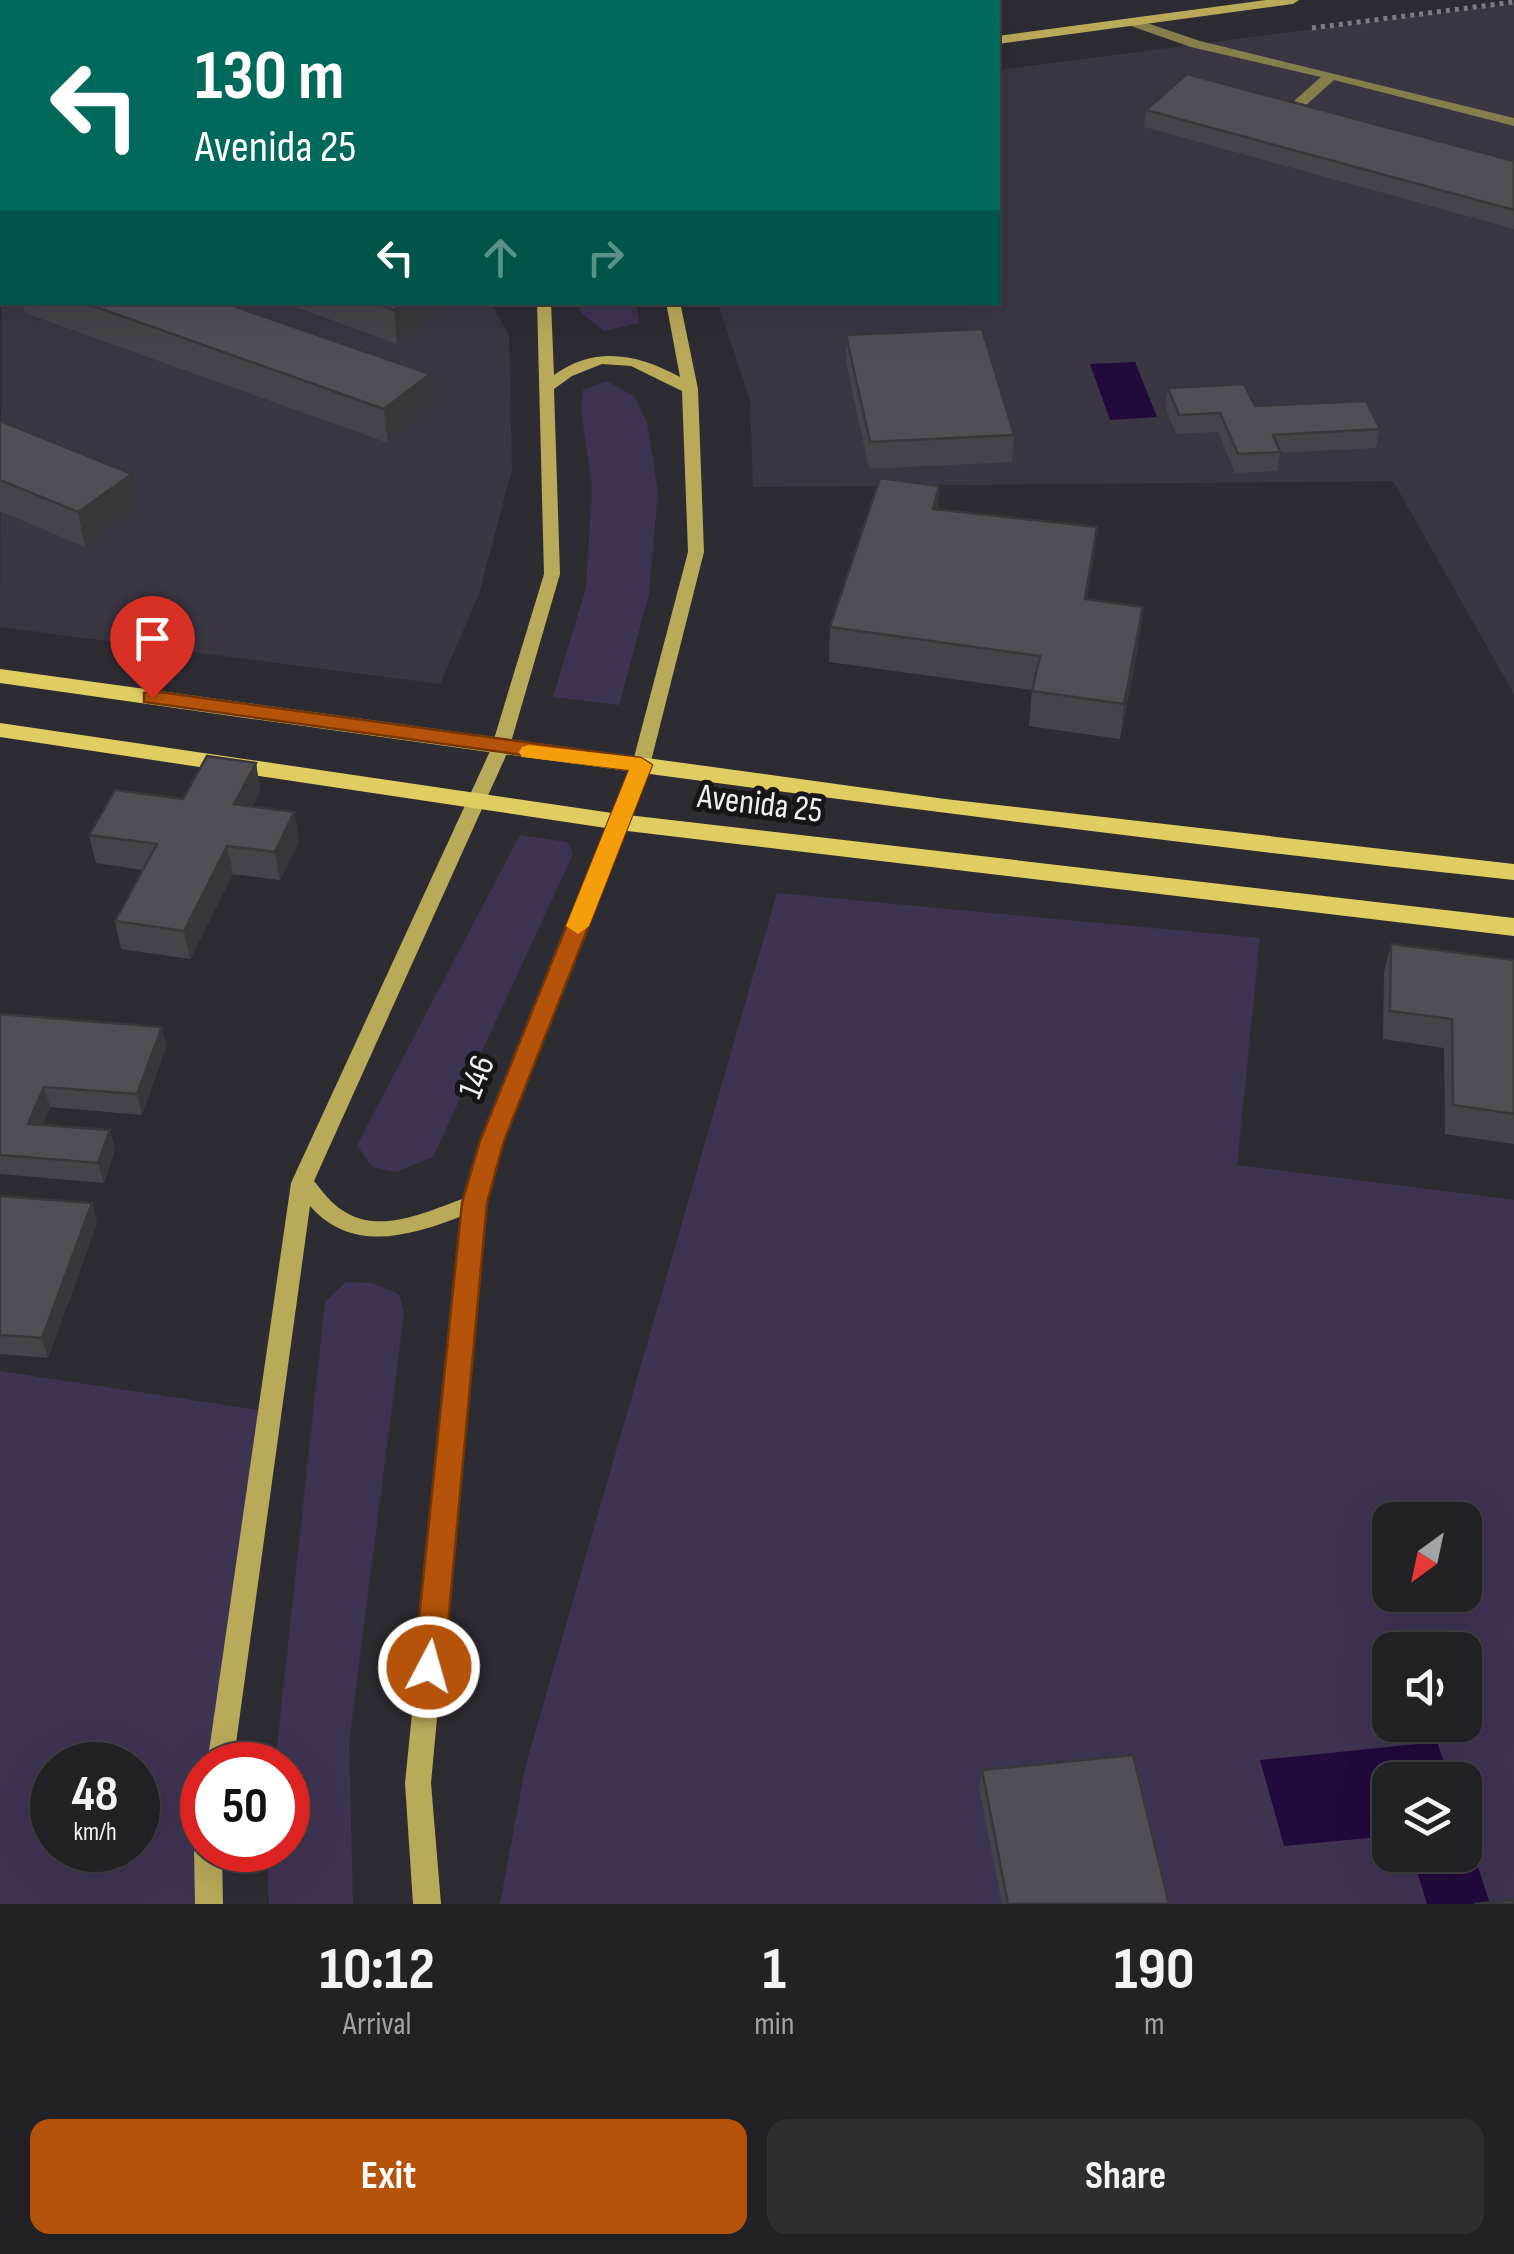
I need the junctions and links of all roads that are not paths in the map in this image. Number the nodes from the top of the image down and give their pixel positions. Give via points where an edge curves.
1 (1293, 0) edge
2 (1132, 22) junction
3 (1000, 40) edge
4 (1331, 75) junction
5 (1300, 103) edge
6 (1514, 122) edge
7 (544, 305) edge
8 (674, 305) edge
9 (547, 386) junction
10 (690, 389) junction
11 (0, 676) edge
12 (0, 730) edge
13 (500, 748) junction
14 (641, 765) junction
15 (476, 801) junction
16 (619, 822) junction
17 (1514, 872) edge
18 (1514, 927) edge
19 (302, 1183) junction
20 (474, 1203) junction
21 (223, 1742) edge
22 (208, 1872) edge
23 (209, 1904) edge
24 (426, 1904) edge

1 - 2 main road
2 - 3 main road
2 - 4 lane
4 - 5 lane
4 - 6 lane
7 - 9 main road
8 - 10 main road, 146
9 - 10 main road via 575,364 600,359 650,365
9 - 13 main road via 552,574
10 - 14 main road, 146 via 696,552
11 - 13 main road, Avenida 25
12 - 15 main road, Avenida 25
13 - 14 main road, Avenida 25
13 - 15 main road
14 - 16 main road, 146
14 - 17 main road, Avenida 25
15 - 16 main road, Avenida 25
15 - 19 main road
16 - 18 main road, Avenida 25
16 - 20 main road, 146 via 492,1141
19 - 20 main road via 335,1218 371,1232 404,1228
19 - 21 main road
20 - 24 main road, 146 via 418,1783
22 - 23 main road

